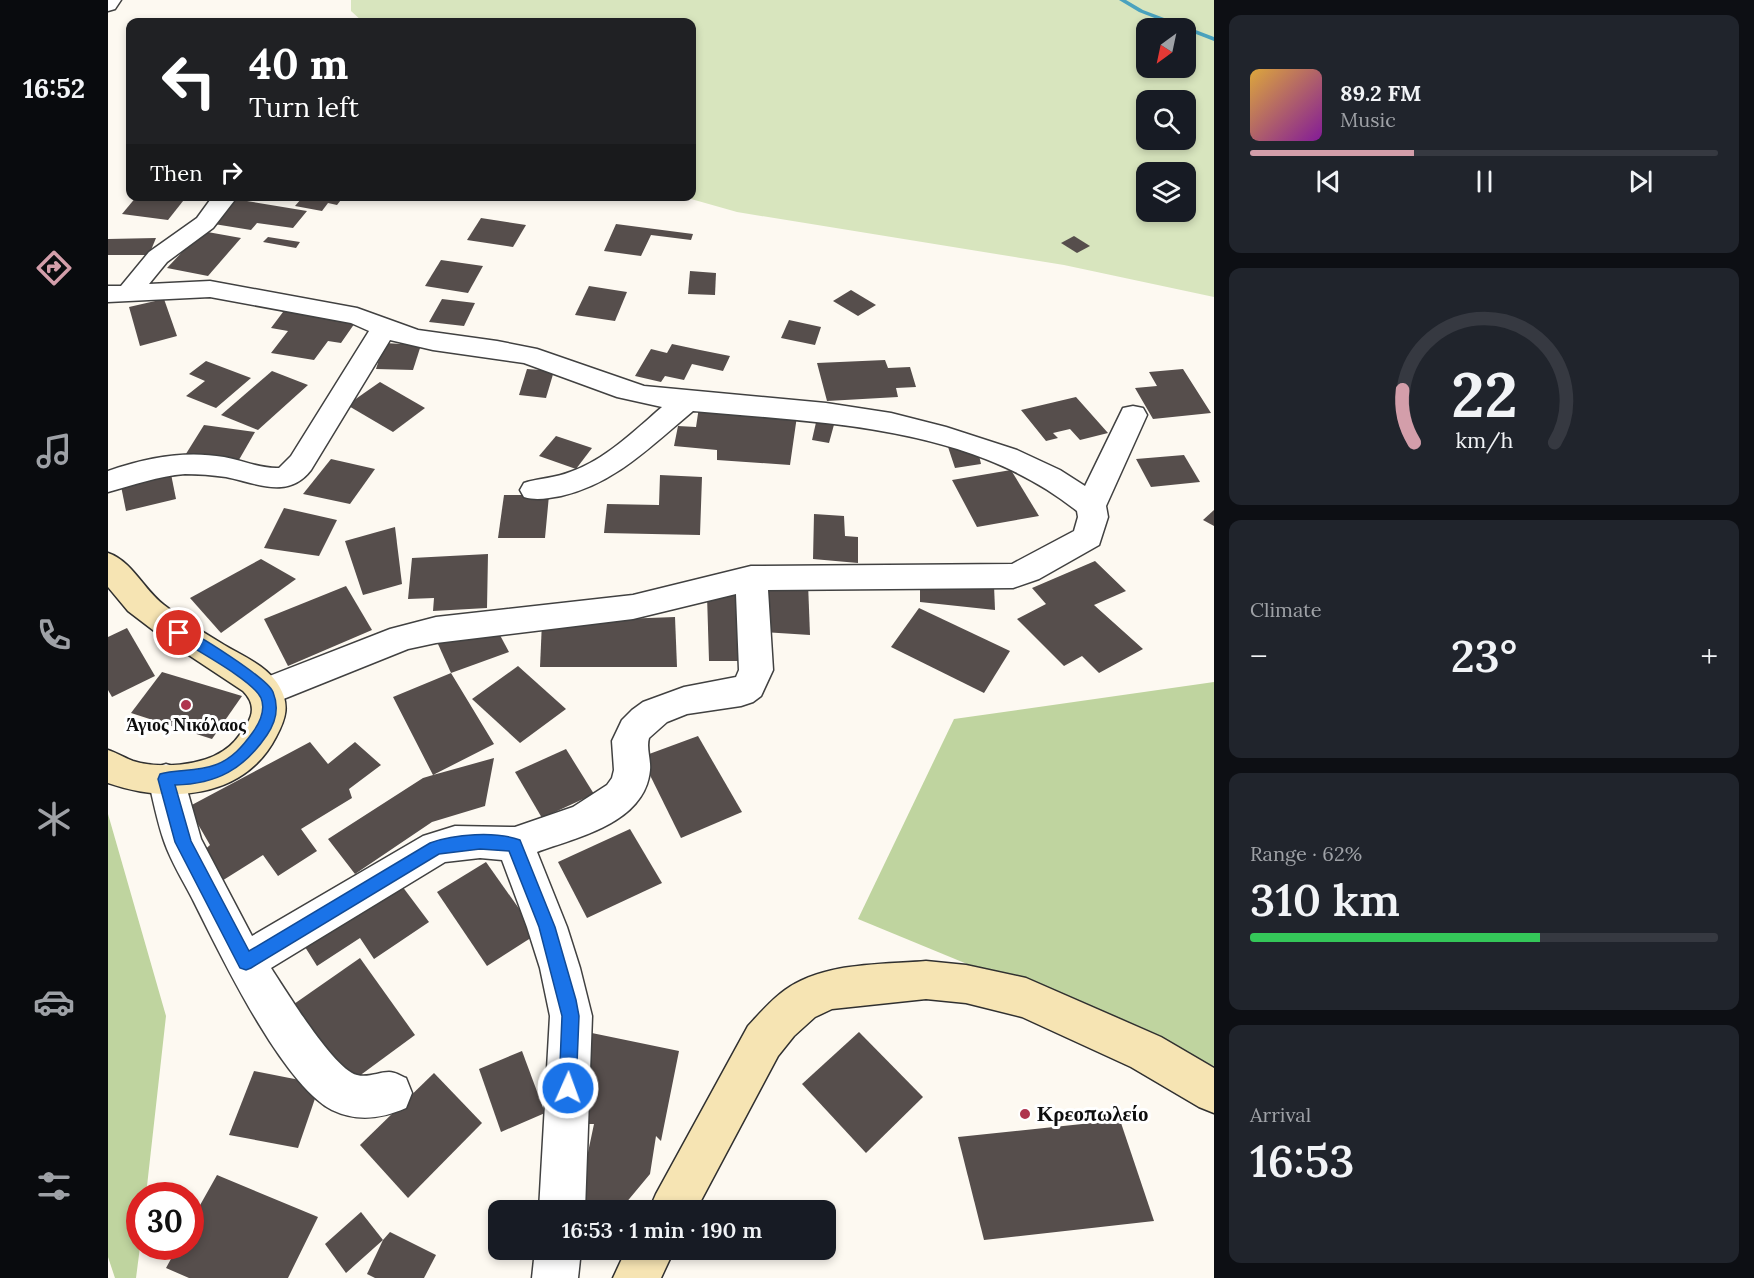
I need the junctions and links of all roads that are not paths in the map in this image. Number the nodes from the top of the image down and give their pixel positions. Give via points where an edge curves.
1 (111, 0) edge
2 (108, 5) edge
3 (222, 201) dead end
4 (118, 294) edge
5 (383, 329) junction
6 (688, 400) junction
7 (1133, 415) dead end
8 (108, 482) edge
9 (535, 490) dead end
10 (1091, 506) junction
11 (108, 565) edge
12 (751, 578) junction
13 (266, 692) junction
14 (108, 765) edge
15 (166, 779) junction
16 (515, 844) junction
17 (246, 962) junction
18 (1214, 1092) edge
19 (391, 1093) dead end
20 (562, 1200) edge
21 (677, 1200) edge
22 (557, 1260) edge
23 (646, 1260) edge
24 (555, 1278) edge
25 (636, 1278) edge

1 - 2 street
3 - 4 street via 205,223 158,257
4 - 5 street via 193,288 223,290 357,315
5 - 6 street via 526,355 616,389
5 - 8 street via 301,463 288,476 273,478 225,467 182,465 159,467
6 - 9 street via 586,478
6 - 10 street via 813,412 923,430 1051,476
7 - 10 street
10 - 12 street via 1093,517 1088,537 1013,576
11 - 13 main road via 148,611
12 - 13 street via 633,607 436,630 402,638
12 - 16 street via 756,670 749,686 741,692 684,701 655,712 634,730 630,741 632,770 620,796 586,818
13 - 15 main road via 270,705 267,724 235,762 198,776
14 - 15 main road via 117,773
15 - 17 street via 183,842
16 - 17 street via 455,843 436,848
16 - 20 street via 547,927 571,1016
17 - 19 street via 294,1040 332,1084 346,1094 362,1097
18 - 21 main road via 1146,1052 1026,998 966,984 926,980 829,990 801,1003 763,1041
22 - 24 street
23 - 25 main road

